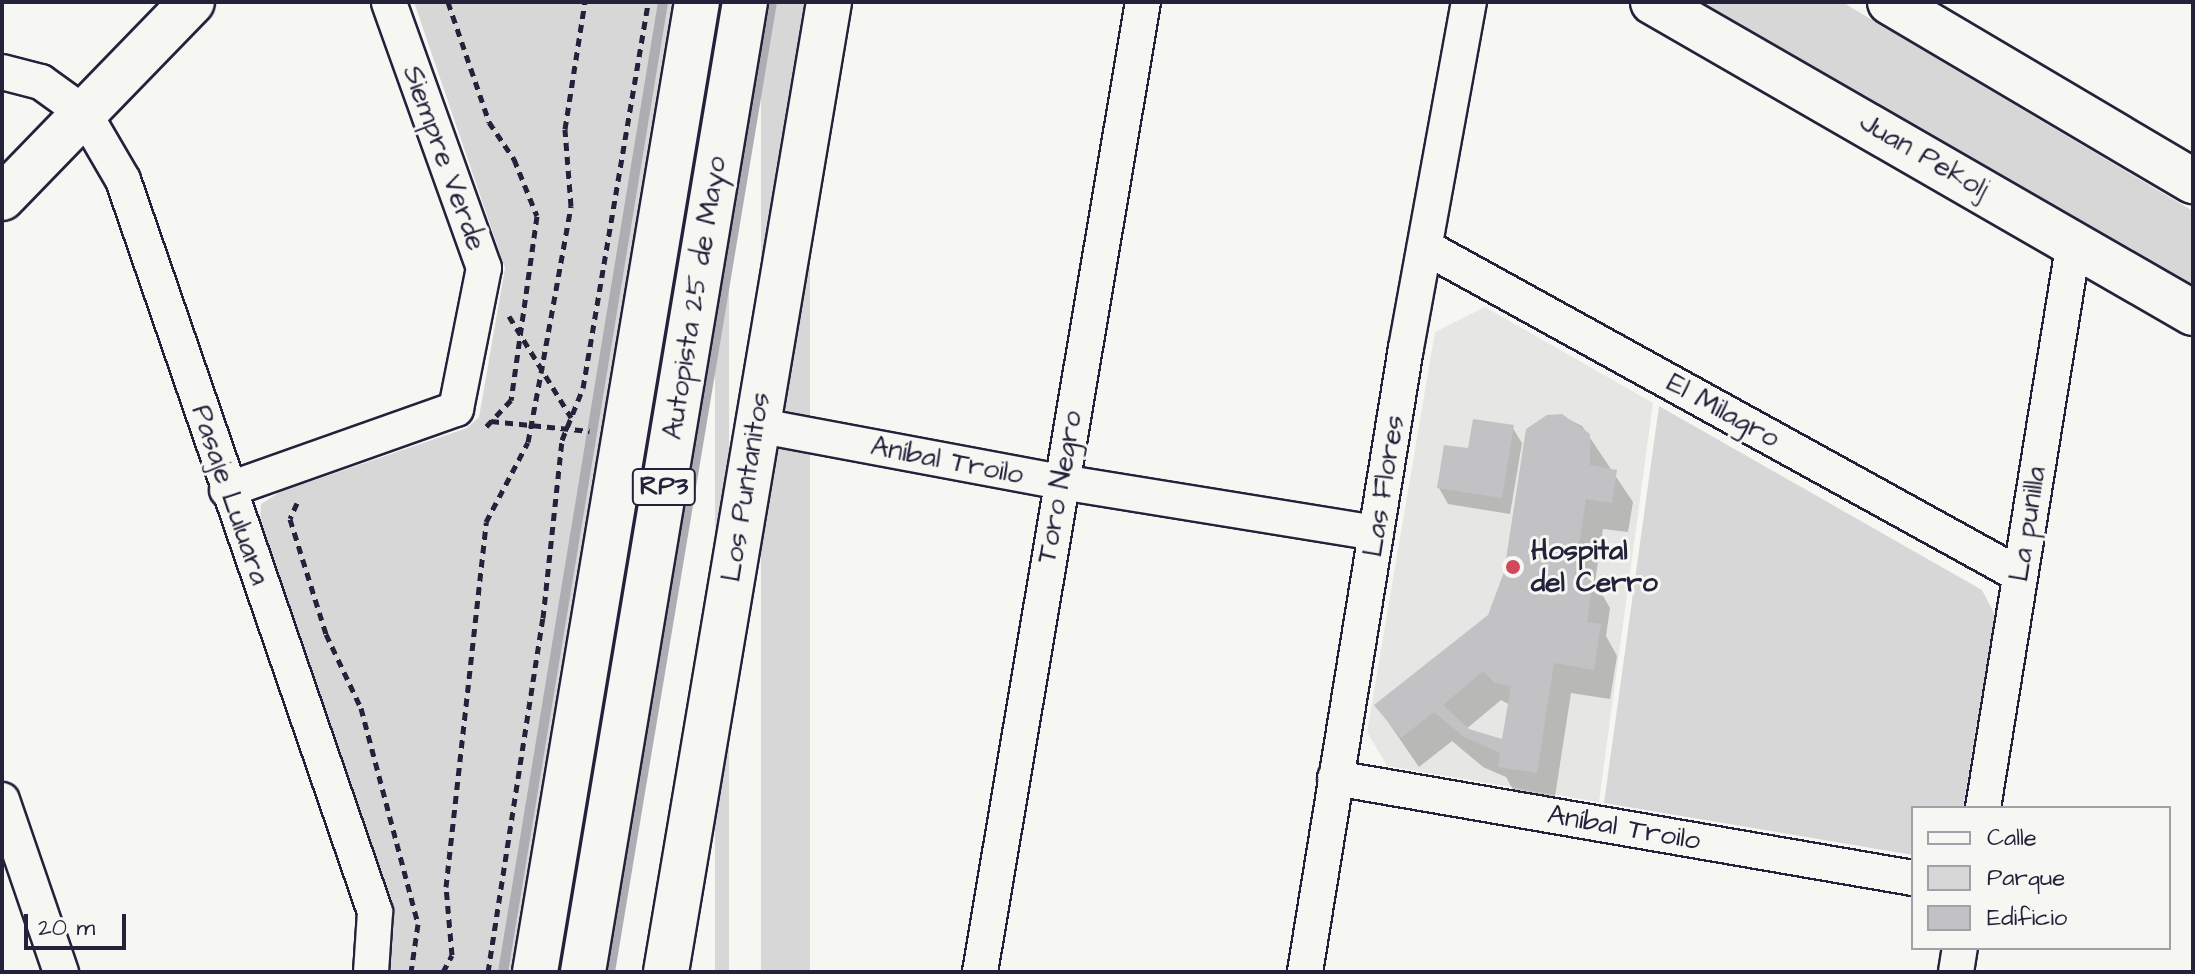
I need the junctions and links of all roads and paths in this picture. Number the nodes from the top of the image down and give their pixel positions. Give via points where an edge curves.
1 (192, 2) edge
2 (389, 2) edge
3 (448, 2) edge
4 (585, 2) edge
5 (648, 2) edge
6 (697, 2) edge
7 (745, 2) edge
8 (829, 2) edge
9 (1143, 2) edge
10 (1469, 2) edge
11 (1653, 2) edge
12 (1890, 2) edge
13 (2, 72) edge
14 (84, 113) junction
15 (2193, 181) edge
16 (2, 198) edge
17 (2074, 241) junction
18 (1425, 247) junction
19 (484, 268) junction
20 (2193, 313) edge
21 (521, 338) junction
22 (541, 373) junction
23 (571, 418) junction
24 (493, 422) junction
25 (462, 423) junction
26 (756, 425) junction
27 (531, 426) junction
28 (566, 429) junction
29 (1061, 482) junction
30 (227, 490) junction
31 (304, 498) dead end
32 (1376, 533) junction
33 (2020, 575) junction
34 (1335, 778) junction
35 (2, 800) edge
36 (1983, 806) edge
37 (1911, 878) edge
38 (1960, 950) edge
39 (61, 972) edge
40 (371, 972) edge
41 (411, 972) edge
42 (443, 972) edge
43 (488, 972) edge
44 (535, 972) edge
45 (583, 972) edge
46 (666, 972) edge
47 (980, 972) edge
48 (1305, 972) edge
49 (1956, 972) edge

1 - 14 street
2 - 19 street, Siempre Verde
3 - 21 path via 489,122 514,159 537,216
4 - 22 path via 565,129 571,206
5 - 23 path via 583,388
6 - 44 street, Autopista 25 de Mayo / RP3
7 - 45 street, Autopista 25 de Mayo / RP3
8 - 26 street, Los Puntanitos
9 - 29 street, Toro Negro
10 - 18 street, Las Flores
11 - 17 street, Juan Pekolj
12 - 15 street
13 - 14 street, Pasaje Luluara via 41,82
14 - 16 street
14 - 30 street, Pasaje Luluara via 123,180
17 - 20 street, Juan Pekolj
17 - 33 street, La punilla
18 - 32 street, Las Flores
18 - 33 street, El Milagro
19 - 21 path
19 - 25 street, Siempre Verde
21 - 22 path
21 - 24 path via 511,400
22 - 23 path
22 - 27 path
23 - 28 path
24 - 25 path
24 - 25 path
24 - 27 path
25 - 30 street
26 - 29 street, Aníbal Troilo
26 - 46 street, Los Puntanitos
27 - 28 path
27 - 42 path via 508,487 486,522 446,887 452,955
28 - 43 path via 543,618
29 - 32 street, Aníbal Troilo
29 - 47 street, Toro Negro
30 - 40 street, Pasaje Luluara via 375,912
31 - 41 path via 292,507 290,519 326,634 361,708 418,924
32 - 34 street, Las Flores
33 - 36 street, La punilla
34 - 37 street, Aníbal Troilo
34 - 48 street, Las Flores
35 - 39 street
38 - 49 street

